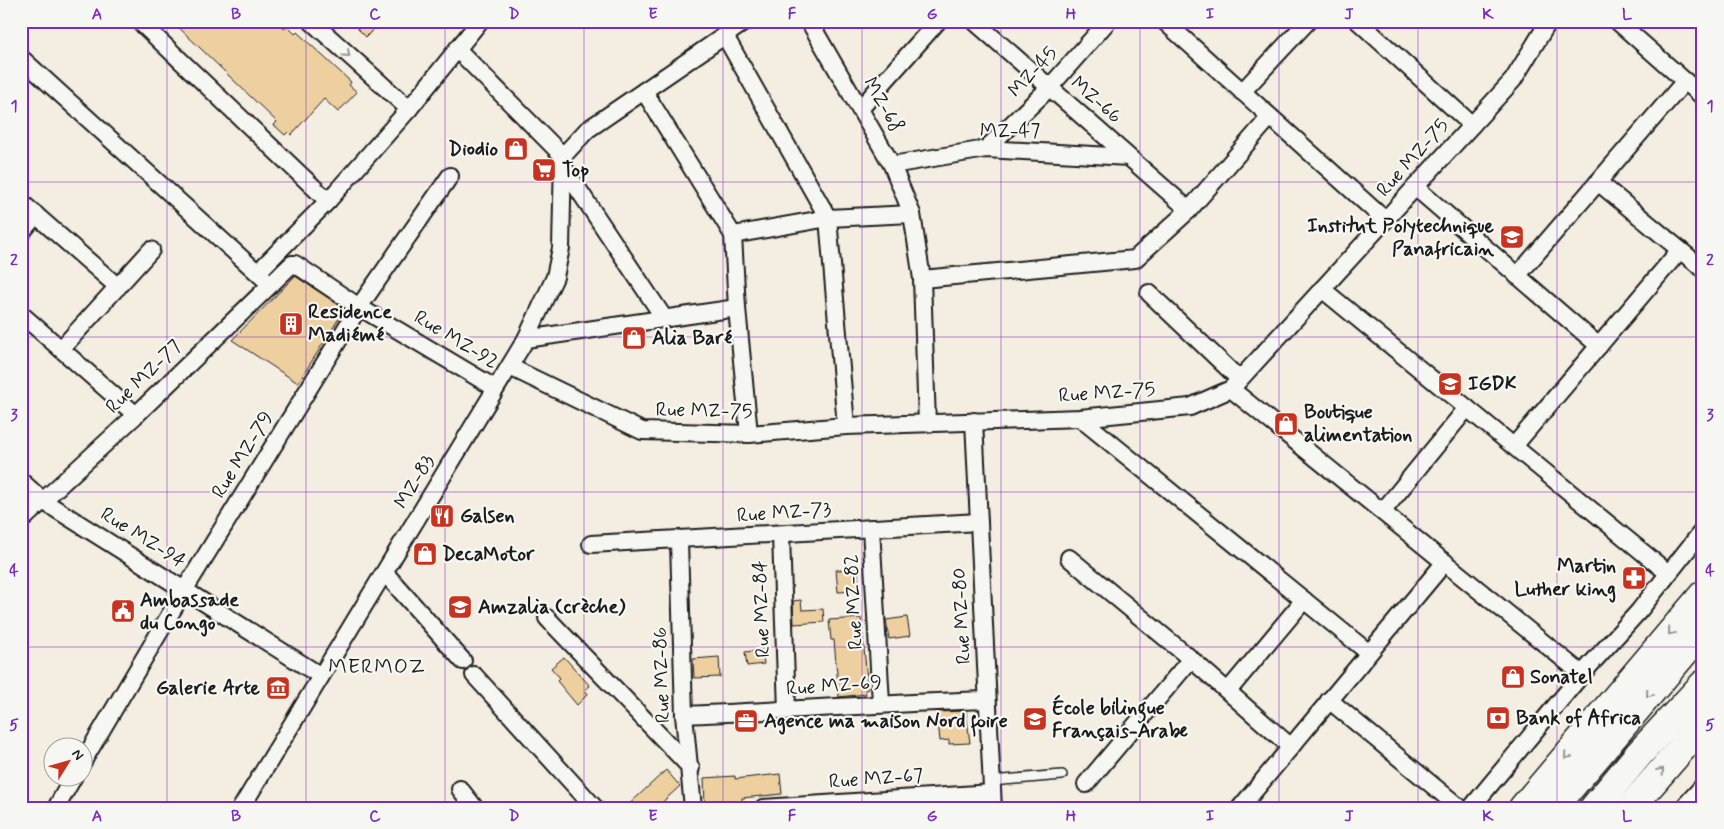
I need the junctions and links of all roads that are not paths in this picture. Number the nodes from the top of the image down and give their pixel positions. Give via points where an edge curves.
1 (139, 21) edge
2 (311, 21) edge
3 (480, 21) edge
4 (746, 21) edge
5 (809, 21) edge
6 (938, 21) edge
7 (974, 21) edge
8 (1108, 21) edge
9 (1164, 21) edge
10 (1308, 21) edge
11 (1549, 21) edge
12 (1617, 21) edge
13 (1366, 24) edge
14 (725, 36) junction
15 (457, 49) junction
16 (21, 58) edge
17 (1685, 82) junction
18 (1049, 88) junction
19 (644, 91) junction
20 (1242, 92) junction
21 (1703, 96) edge
22 (409, 109) junction
23 (860, 109) junction
24 (1270, 117) junction
25 (1472, 125) junction
26 (986, 149) junction
27 (1128, 157) junction
28 (563, 161) junction
29 (892, 165) junction
30 (450, 176) dead end
31 (1598, 182) junction
32 (1415, 187) junction
33 (328, 201) junction
34 (21, 202) edge
35 (1189, 210) junction
36 (912, 214) junction
37 (36, 215) junction
38 (828, 218) junction
39 (1385, 220) junction
40 (21, 233) edge
41 (733, 235) junction
42 (151, 250) dead end
43 (1680, 250) junction
44 (295, 264) joint
45 (1703, 269) edge
46 (258, 272) junction
47 (1517, 276) junction
48 (922, 279) junction
49 (270, 284) junction
50 (118, 287) junction
51 (1322, 289) junction
52 (1150, 293) dead end
53 (359, 307) junction
54 (737, 308) junction
55 (21, 314) edge
56 (664, 318) junction
57 (526, 340) junction
58 (1599, 346) junction
59 (61, 349) junction
60 (510, 367) junction
61 (1235, 384) junction
62 (495, 388) junction
63 (1467, 408) junction
64 (136, 415) junction
65 (1080, 418) junction
66 (974, 422) junction
67 (927, 423) junction
68 (846, 426) junction
69 (749, 434) junction
70 (1514, 446) junction
71 (21, 481) edge
72 (43, 501) junction
73 (1384, 511) junction
74 (21, 521) edge
75 (979, 522) junction
76 (871, 528) junction
77 (1703, 530) edge
78 (781, 535) junction
79 (679, 541) junction
80 (591, 544) dead end
81 (1069, 558) dead end
82 (1445, 562) junction
83 (1668, 572) junction
84 (385, 573) junction
85 (185, 590) junction
86 (1703, 595) edge
87 (1304, 600) junction
88 (547, 618) dead end
89 (1703, 630) edge
90 (1369, 653) junction
91 (1191, 659) junction
92 (463, 661) dead end
93 (474, 674) dead end
94 (1582, 674) junction
95 (321, 676) junction
96 (1703, 686) edge
97 (1228, 691) junction
98 (987, 700) junction
99 (1329, 700) junction
100 (881, 703) junction
101 (787, 711) junction
102 (684, 715) junction
103 (1703, 724) edge
104 (92, 746) edge
105 (1292, 747) junction
106 (691, 768) junction
107 (1062, 775) dead end
108 (1086, 784) dead end
109 (68, 786) edge
110 (1703, 786) edge
111 (460, 790) dead end
112 (992, 794) edge
113 (56, 808) edge
114 (241, 808) edge
115 (475, 808) edge
116 (594, 808) edge
117 (693, 808) edge
118 (764, 808) edge
119 (1240, 808) edge
120 (1460, 808) edge
121 (1471, 808) edge
122 (1523, 808) edge
123 (1553, 808) edge
124 (1594, 808) edge
125 (1630, 808) edge
126 (1683, 808) edge

1 - 33 street
2 -> 22 street
3 - 15 street
4 - 14 street
5 - 23 street, MZ-68
6 - 23 street
7 - 18 street, MZ-66
8 - 18 street, MZ-45
9 - 20 street
10 - 20 street
11 - 25 street, Rue MZ-75 via 1513,80
12 - 17 street
13 - 25 street
14 - 19 street
14 - 38 street
15 - 22 street
15 - 28 street
16 - 46 street
17 - 21 street
17 - 31 street
18 - 26 street, MZ-45
18 - 27 street, MZ-66
19 - 28 street via 587,130
19 - 41 street
20 - 24 street
22 - 33 street
23 - 29 street, MZ-68
24 - 35 street
24 - 39 street
25 - 32 street, Rue MZ-75
26 - 27 street, MZ-47
26 - 29 street, MZ-47
27 - 35 street, MZ-66
28 - 56 street
28 - 57 street, MZ-83 via 561,248 555,277
29 - 36 street, MZ-68
30 - 53 street, Rue MZ-79
31 - 43 street
31 - 47 street
32 - 39 street, Rue MZ-75
32 - 47 street
33 - 46 street
34 - 37 street
35 - 48 street via 1135,259
36 - 38 street
36 - 48 street, MZ-68
37 - 40 street
37 - 50 street
38 - 41 street
38 - 68 street
39 - 51 street, Rue MZ-75
41 - 54 street
42 - 50 street
43 - 45 street
43 - 58 street
44 - 49 street, Rue MZ-77 via 288,266
44 - 53 street, Rue MZ-92
46 - 49 street
47 - 58 street
48 - 67 street, MZ-68
49 - 64 street, Rue MZ-77
50 - 59 street
51 - 61 street, Rue MZ-75
51 - 63 street
52 - 61 street
53 - 62 street, Rue MZ-92
53 - 85 street, Rue MZ-79
54 - 56 street
54 - 69 street
55 - 59 street
56 - 57 street
57 - 60 street, MZ-83
58 - 70 street
59 - 64 street
60 - 62 street, MZ-83
60 - 69 street, Rue MZ-75 via 642,431
61 - 65 street, Rue MZ-75 via 1190,407
61 - 73 street
62 - 84 street, MZ-83
63 - 70 street
63 - 73 street
64 - 72 street, Rue MZ-77
65 - 66 street, Rue MZ-75
65 - 87 street
66 - 67 street, Rue MZ-75
66 - 75 street, Rue MZ-80
67 - 68 street, Rue MZ-75
68 - 69 street, Rue MZ-75
70 - 83 street
71 - 72 street, Rue MZ-94
72 - 74 street, Rue MZ-77
72 - 85 street, Rue MZ-94
73 - 82 street
75 - 76 street, Rue MZ-73
75 - 98 street, Rue MZ-80
76 - 78 street, Rue MZ-73
76 - 100 street, Rue MZ-82
77 - 83 street
78 - 79 street, Rue MZ-73
78 - 101 street, Rue MZ-84
79 - 80 street, Rue MZ-73
79 - 102 street, Rue MZ-86
81 - 91 street
82 - 90 street
82 - 94 street
83 - 94 street via 1639,611
84 - 92 street
84 - 95 street, MZ-83
85 - 95 street, Rue MZ-94
85 - 104 street, Rue MZ-79
86 -> 122 highway
87 - 90 street
87 - 97 street
88 - 106 street
89 -> 123 highway
90 - 99 street
91 - 97 street
91 - 108 street
93 - 116 street
94 - 121 street
95 - 114 street, MZ-83
96 - 124 highway
97 - 105 street
98 - 100 street, Rue MZ-69
98 - 112 street, Rue MZ-80
99 - 105 street
99 - 120 street
100 - 101 street, Rue MZ-69
101 - 102 street, Rue MZ-69
102 - 106 street, Rue MZ-86
125 -> 103 highway
105 - 119 street
106 - 117 street, Rue MZ-86
107 - 112 lane
109 - 113 street
110 - 126 street
111 - 115 street
112 - 118 street, Rue MZ-67

